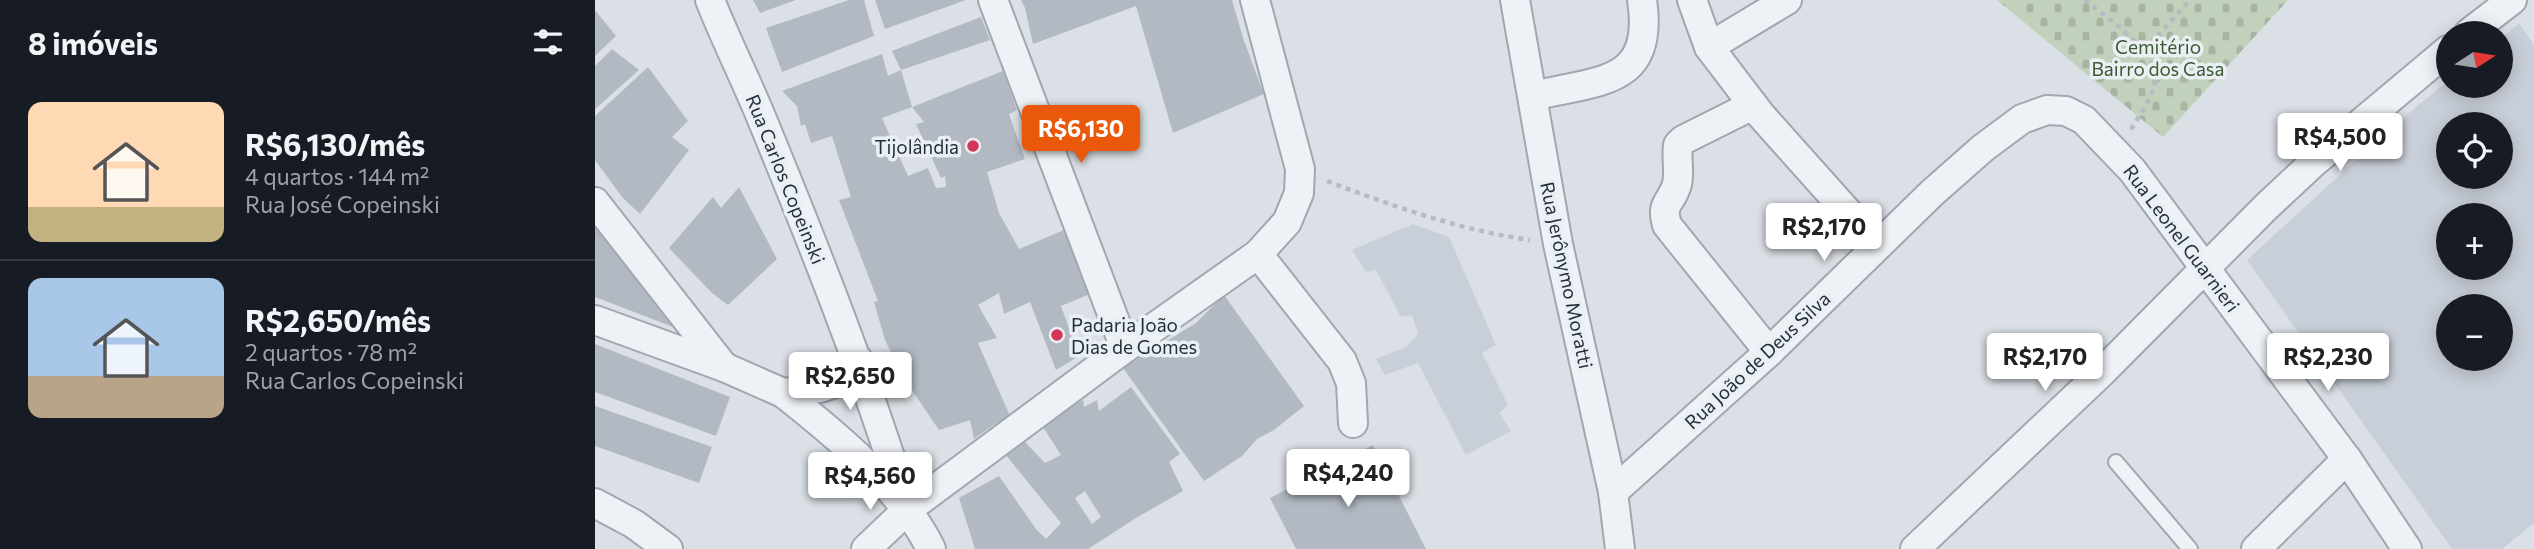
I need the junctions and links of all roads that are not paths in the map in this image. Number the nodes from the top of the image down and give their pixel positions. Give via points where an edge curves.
1 (710, 0) edge
2 (993, 0) edge
3 (1255, 0) edge
4 (1514, 0) edge
5 (1642, 0) edge
6 (1692, 0) edge
7 (1787, 0) edge
8 (2511, 0) edge
9 (2484, 21) edge
10 (1709, 47) junction
11 (2436, 60) edge
12 (1532, 96) junction
13 (1753, 105) junction
14 (2066, 111) joint
15 (595, 202) edge
16 (1877, 245) junction
17 (1258, 254) junction
18 (2206, 268) junction
19 (595, 320) edge
20 (1125, 348) junction
21 (1769, 352) junction
22 (724, 367) junction
23 (849, 371) junction
24 (783, 393) junction
25 (1353, 423) dead end
26 (2347, 459) junction
27 (2116, 463) dead end
28 (1613, 492) junction
29 (595, 503) edge
30 (907, 510) junction
31 (667, 549) edge
32 (866, 549) edge
33 (931, 549) edge
34 (1620, 549) edge
35 (1915, 549) edge
36 (2190, 549) edge
37 (2256, 549) edge
38 (2407, 549) edge

1 - 23 street, Rua Carlos Copeinski via 787,179
2 - 20 street
3 - 17 street via 1300,169 1299,193 1287,222
4 - 12 street, Rua Jerônymo Moratti
5 - 12 street via 1646,25 1635,61 1620,73
6 - 10 street
7 - 10 street
8 - 9 street
10 - 13 street
11 - 18 street via 2312,164
12 - 28 street, Rua Jerônymo Moratti via 1558,244
13 - 16 street
13 - 21 street via 1678,145 1678,183 1664,214 1667,225
14 - 16 street, Rua João de Deus Silva via 2047,110 2005,130
14 - 18 street, Rua Leonel Guarnieri via 2084,120 2117,153
15 - 22 street
16 - 21 street, Rua João de Deus Silva
17 - 20 street
17 - 25 street via 1342,361 1351,383
18 - 26 street, Rua Leonel Guarnieri
18 - 35 street
19 - 22 street
20 - 30 street
21 - 28 street, Rua João de Deus Silva
22 - 24 street
23 - 24 street via 820,388
23 - 30 street, Rua Carlos Copeinski
24 - 30 street via 848,448
26 - 37 street
26 - 38 street, Rua Leonel Guarnieri
27 - 36 lane
28 - 34 street, Rua Jerônymo Moratti
29 - 31 street
30 - 32 street
30 - 33 street

